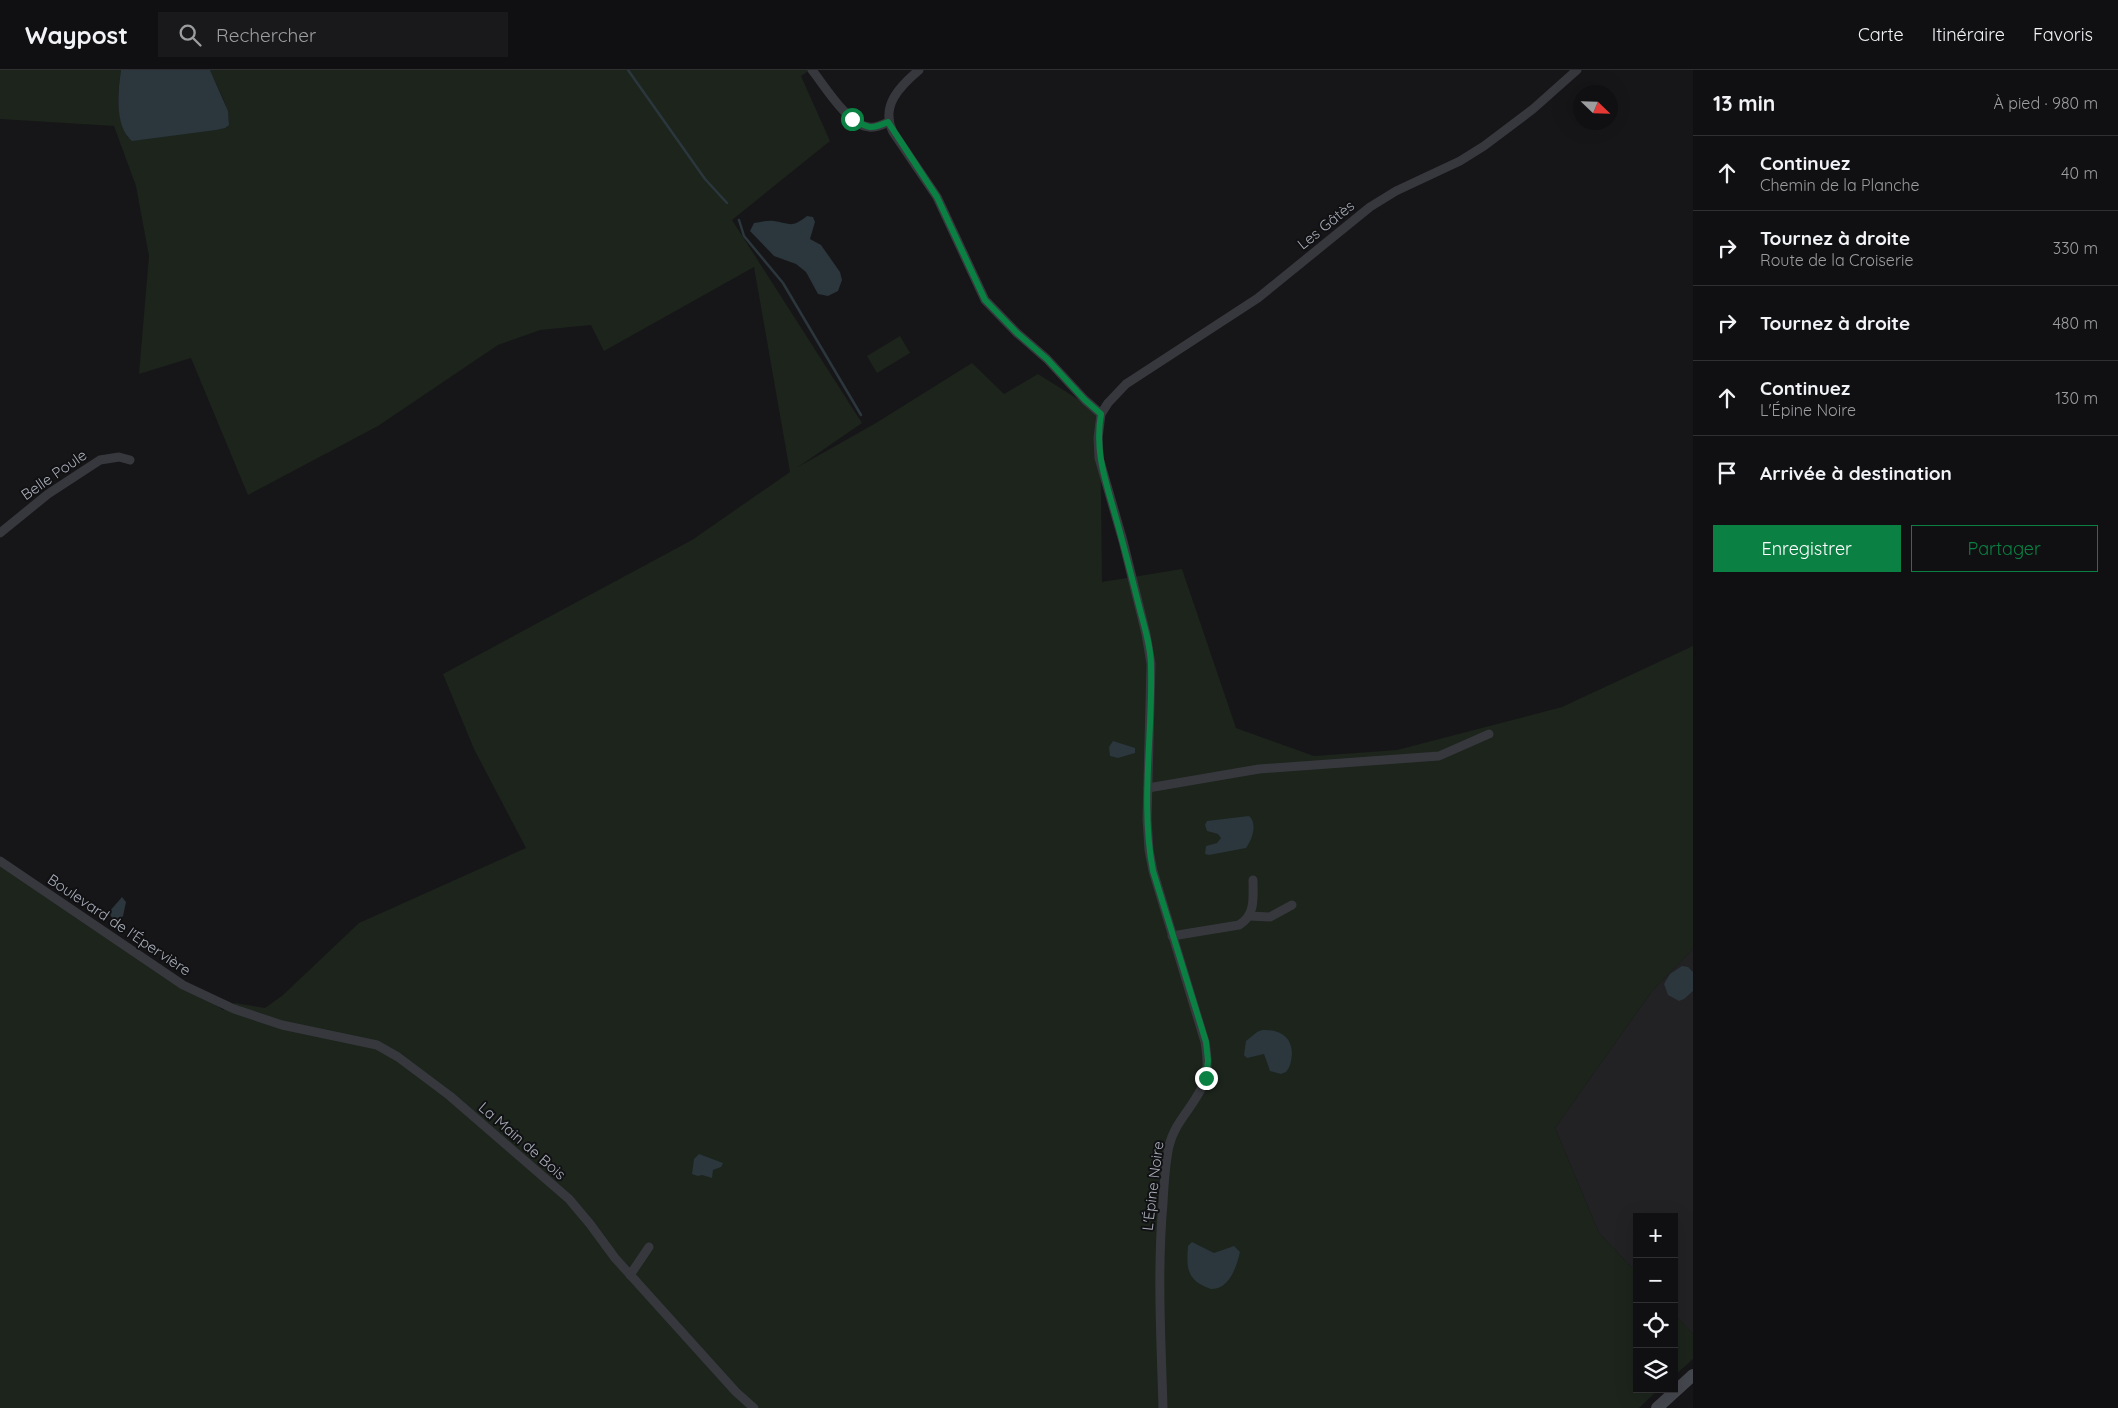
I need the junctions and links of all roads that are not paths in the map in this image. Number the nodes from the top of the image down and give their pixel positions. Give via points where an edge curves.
1 (812, 70) edge
2 (919, 70) edge
3 (1578, 70) edge
4 (888, 122) junction
5 (1101, 414) junction
6 (130, 460) dead end
7 (0, 533) edge
8 (1489, 734) dead end
9 (1148, 788) junction
10 (0, 861) edge
11 (1253, 880) dead end
12 (1292, 906) dead end
13 (1250, 916) junction
14 (1172, 936) junction
15 (227, 1006) joint
16 (649, 1246) dead end
17 (630, 1274) junction
18 (1693, 1375) edge
19 (754, 1408) edge
20 (1163, 1408) edge
21 (1658, 1408) edge

1 - 4 street via 852,119 867,128
2 - 4 street via 897,92 890,105
3 - 5 street, Les Gâtès via 1484,146 1370,207 1258,298 1126,384
4 - 5 street via 937,197 985,300
5 - 9 street, L'Épine Noire via 1099,458 1130,569 1151,664
6 - 7 street, Belle Poule via 119,457 100,460 48,494
8 - 9 street via 1438,756 1259,769
9 - 14 street, L'Épine Noire via 1149,850
10 - 15 street, Boulevard de l'Épervière via 183,985
11 - 13 street
12 - 13 street via 1270,917
13 - 14 street via 1239,924
14 - 20 street, L'Épine Noire via 1206,1042 1208,1061 1200,1092 1176,1125 1169,1145 1159,1290
15 - 17 street, La Main de Bois via 282,1025 377,1045 398,1057 450,1096 569,1199
16 - 17 street
17 - 19 street, La Main de Bois
18 - 21 street

